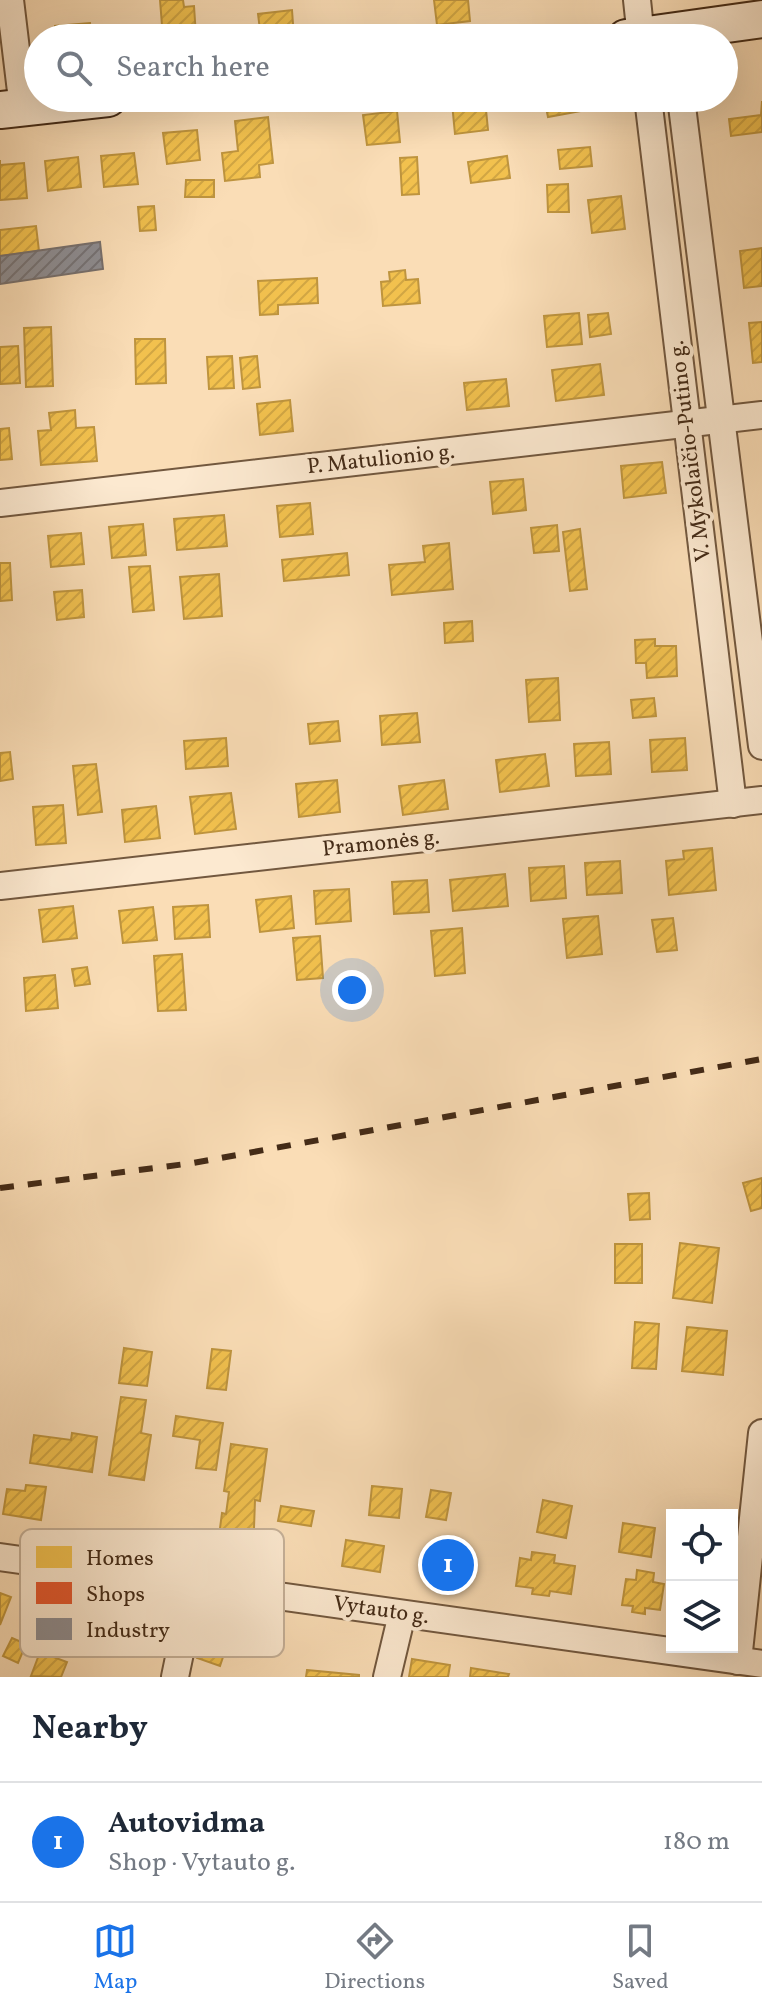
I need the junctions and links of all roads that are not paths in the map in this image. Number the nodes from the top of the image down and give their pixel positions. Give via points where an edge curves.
1 (10, 0) edge
2 (637, 0) edge
3 (762, 19) edge
4 (646, 24) edge
5 (731, 24) edge
6 (12, 109) edge
7 (650, 112) edge
8 (683, 112) edge
9 (762, 415) edge
10 (722, 421) junction
11 (688, 425) junction
12 (0, 503) edge
13 (762, 746) edge
14 (762, 800) edge
15 (733, 804) junction
16 (0, 886) edge
17 (762, 1433) edge
18 (0, 1557) edge
19 (20, 1560) edge
20 (284, 1598) edge
21 (402, 1614) junction
22 (179, 1657) edge
23 (754, 1667) edge
24 (175, 1677) edge
25 (387, 1677) edge

1 - 6 street
2 - 4 street
3 - 5 main road
7 - 11 street, V. Mykolaičio-Putino g.
8 - 10 street, V. Mykolaičio-Putino g.
9 - 10 street, P. Matulionio g.
10 - 11 street, P. Matulionio g.
10 - 13 street, V. Mykolaičio-Putino g.
11 - 12 street, P. Matulionio g.
11 - 15 street, V. Mykolaičio-Putino g.
14 - 15 street, Pramonės g.
15 - 16 street, Pramonės g.
17 - 23 street
18 - 19 street, Vytauto g.
20 - 21 street, Vytauto g.
21 - 23 street, Vytauto g.
21 - 25 street
22 - 24 street

